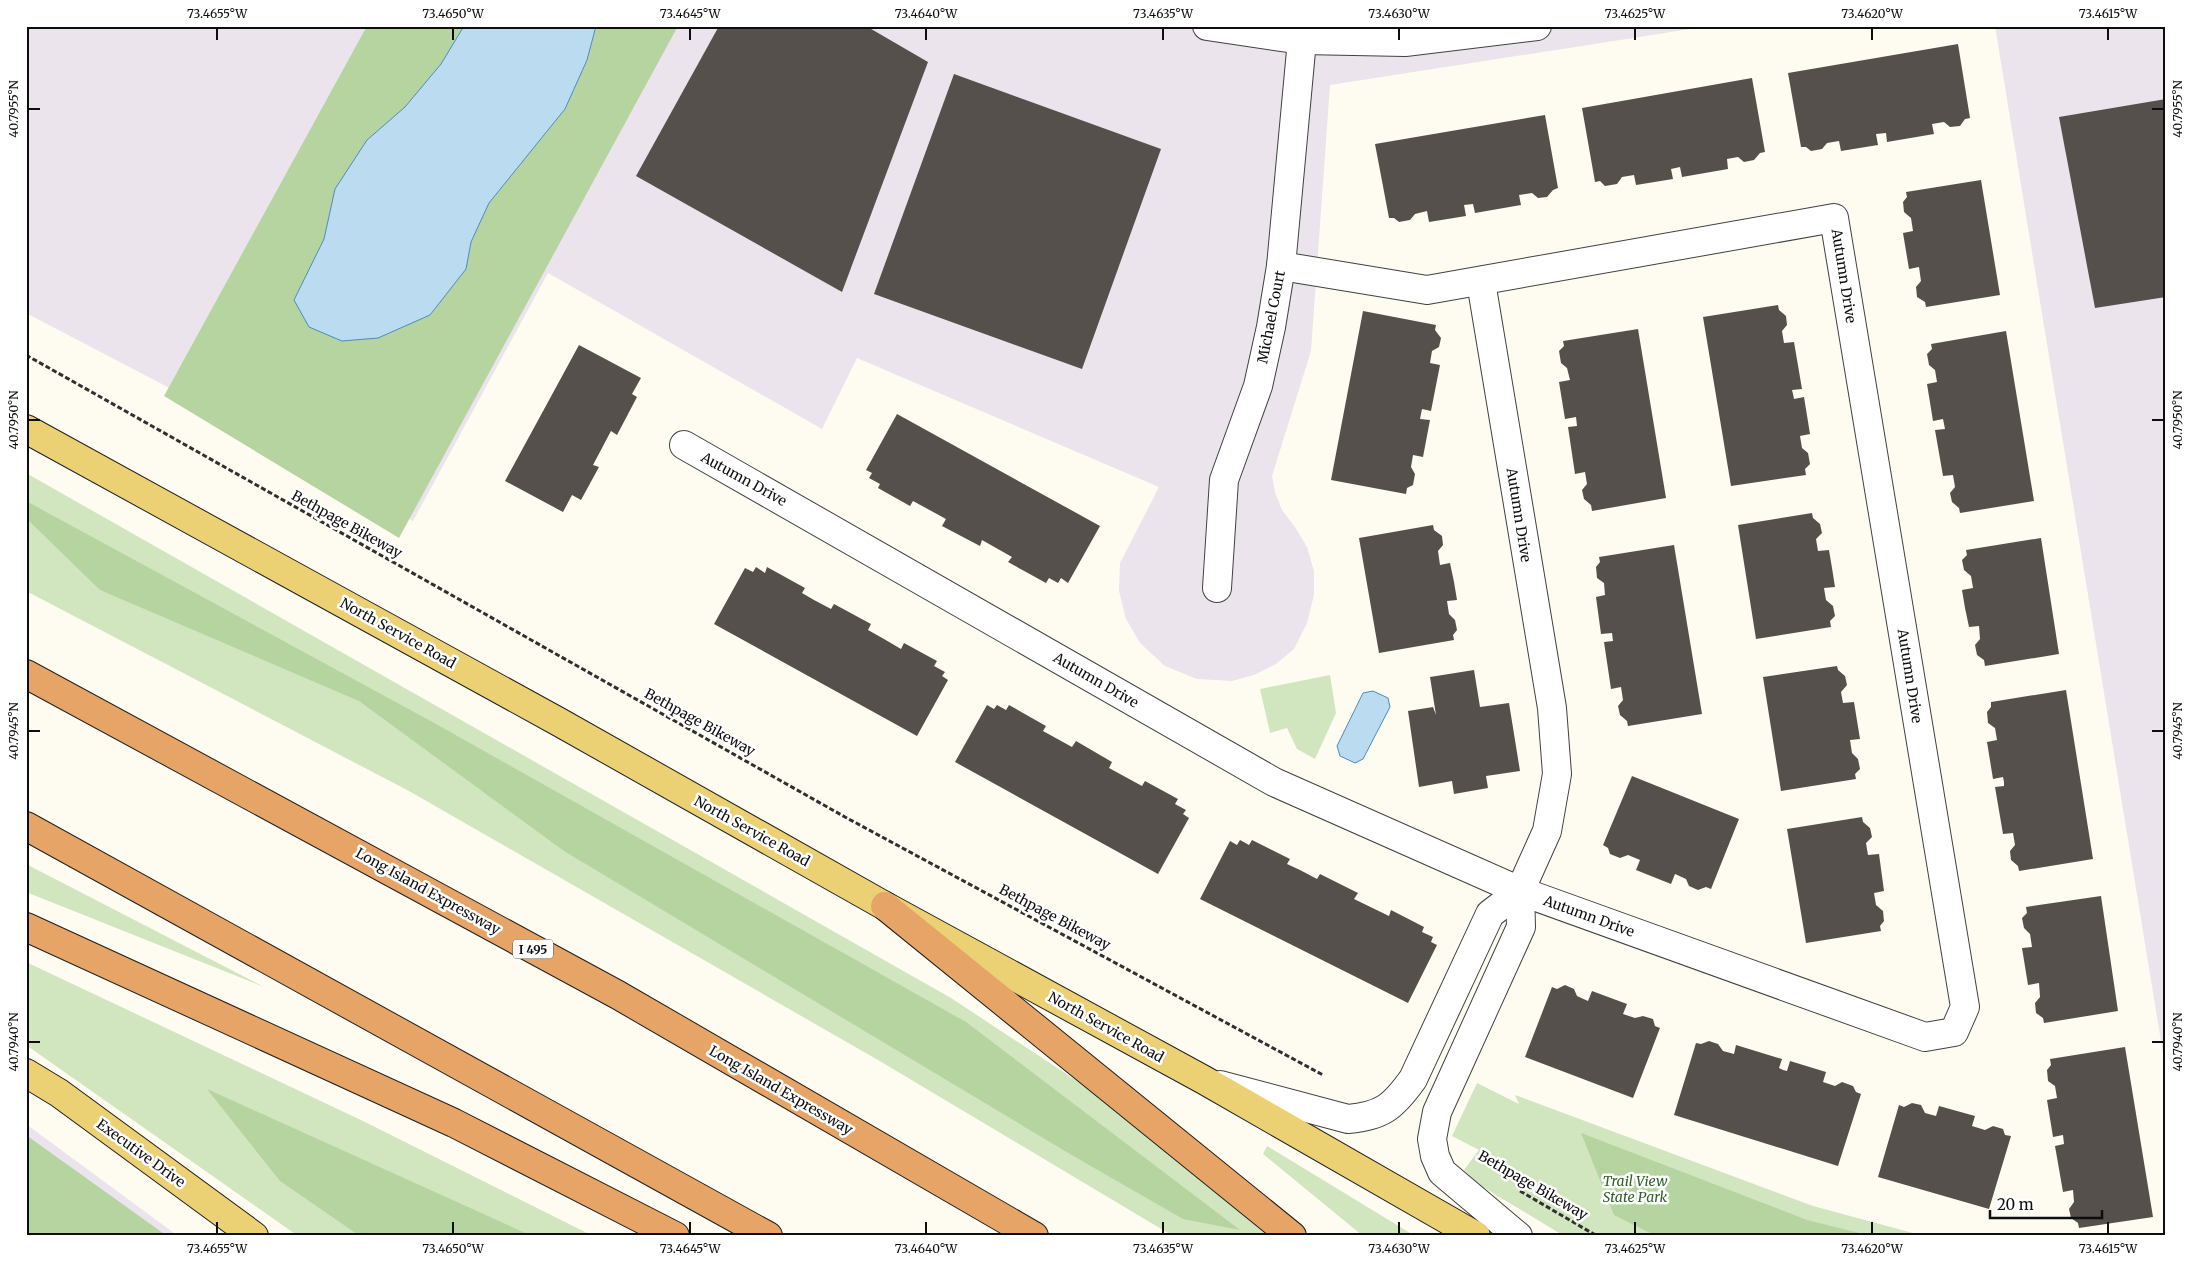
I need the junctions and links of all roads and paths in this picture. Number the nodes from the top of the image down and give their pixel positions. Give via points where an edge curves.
1 (1208, 26) edge
2 (1537, 26) edge
3 (1510, 28) edge
4 (1302, 40) junction
5 (1281, 266) junction
6 (1481, 282) junction
7 (26, 355) edge
8 (26, 429) edge
9 (684, 445) dead end
10 (1217, 588) dead end
11 (26, 674) edge
12 (26, 826) edge
13 (1520, 891) junction
14 (885, 906) junction
15 (26, 927) edge
16 (26, 1073) edge
17 (1325, 1077) dead end
18 (1204, 1080) junction
19 (1515, 1188) dead end
20 (254, 1236) edge
21 (675, 1236) edge
22 (768, 1236) edge
23 (1034, 1236) edge
24 (1292, 1236) edge
25 (1476, 1236) edge
26 (1518, 1236) edge
27 (1597, 1236) edge

1 - 4 street
2 - 3 street
3 - 4 street via 1405,42
4 - 5 street, Michael Court
5 - 6 street, Autumn Drive via 1427,290
5 - 10 street, Michael Court via 1258,386 1224,480
6 - 13 street, Autumn Drive via 1552,708 1557,774 1547,831
6 - 13 street, Autumn Drive via 1834,218 1965,1007 1954,1032 1925,1038
7 - 17 path, Bethpage Bikeway via 845,817
8 - 14 main road, North Service Road via 551,717
9 - 13 street, Autumn Drive via 1274,782
11 - 23 highway, Long Island Expressway / I 495 via 618,995
12 - 22 highway
13 - 18 street, Autumn Drive via 1490,914 1413,1079 1386,1110 1368,1117 1348,1119
13 - 26 street, Autumn Drive via 1521,927 1437,1112 1432,1139 1442,1172
14 - 18 main road, North Service Road
14 - 24 highway
15 - 21 highway via 454,1123
16 - 20 main road, Executive Drive
18 - 25 main road, North Service Road
19 - 27 path, Bethpage Bikeway

